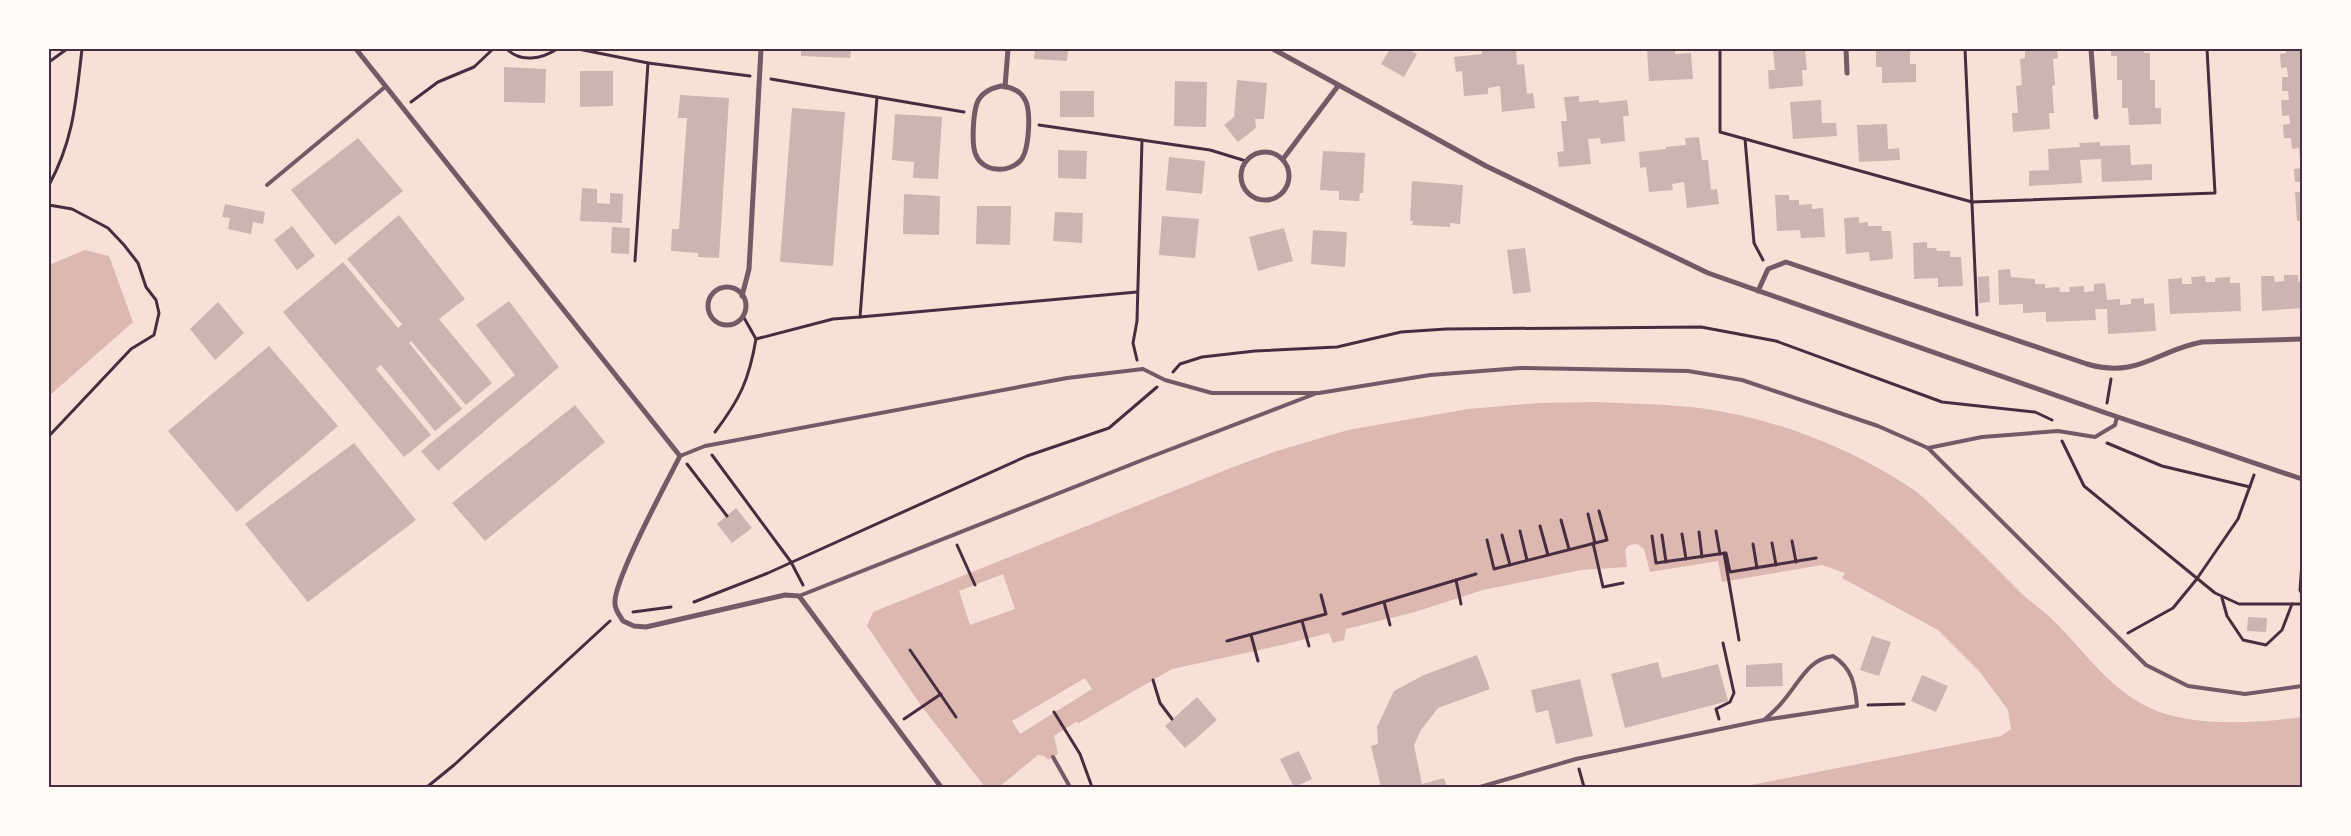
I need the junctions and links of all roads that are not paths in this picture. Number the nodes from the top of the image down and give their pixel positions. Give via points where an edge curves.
1 (356, 49) edge
2 (761, 49) edge
3 (1008, 49) edge
4 (1273, 49) edge
5 (1846, 49) edge
6 (2091, 49) edge
7 (1847, 73) dead end
8 (1338, 86) junction
9 (385, 87) junction
10 (1005, 87) junction
11 (2096, 117) dead end
12 (1283, 159) junction
13 (267, 185) dead end
14 (1758, 291) junction
15 (742, 296) junction
16 (2302, 339) edge
17 (1319, 393) junction
18 (2118, 417) junction
19 (1928, 448) junction
20 (680, 456) junction
21 (2302, 479) edge
22 (799, 596) junction
23 (2302, 686) edge
24 (1764, 720) junction
25 (1053, 757) dead end
26 (941, 787) edge
27 (1070, 787) edge
28 (1480, 787) edge

1 - 9 street
2 - 15 street via 749,269
3 - 10 street
4 - 8 street
5 - 7 street
6 - 11 street
8 - 12 street
8 - 14 street via 1486,166 1708,273
9 - 13 lane
9 - 20 street
10 - 10 street via 1018,91 1028,106 1025,152 1020,161 995,170 979,161 974,153 975,113 985,92
12 - 12 street via 1266,152 1251,156 1246,161 1242,168 1242,184 1252,196 1267,200 1282,193 1287,187 1289,171
14 - 16 street via 1768,268 1786,262 2087,364 2113,369 2138,366 2196,343
14 - 18 street
15 - 15 street via 746,306 743,316 733,324 720,324 711,316 708,304 714,293 725,288 737,290
17 - 19 lane via 1430,375 1520,368 1688,371 1742,380 1878,426
17 - 20 lane via 1212,393 1165,380 1143,369 1068,378 705,446
17 - 22 lane
18 - 19 lane via 2115,425 2095,437 2058,430 1982,437
18 - 21 street
19 - 23 lane via 2146,665 2188,686 2245,694
20 - 22 street via 616,591 614,603 623,621 646,627 785,595
22 - 26 street
24 - 24 lane via 1785,700 1816,661 1833,656 1848,667 1856,688 1857,706
24 - 28 lane via 1576,759
25 - 27 lane

